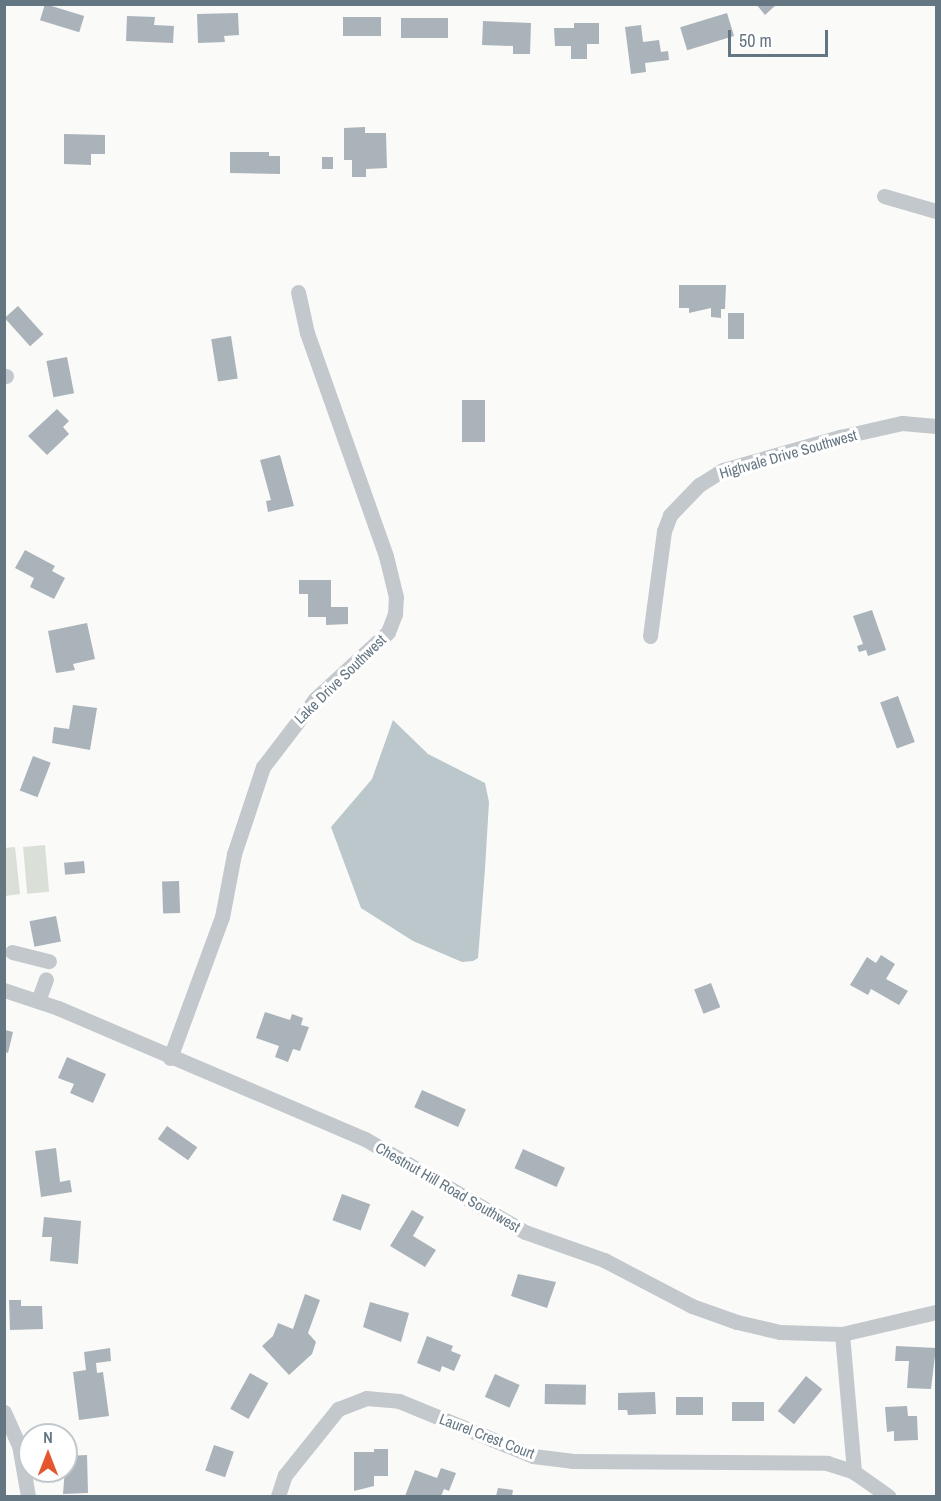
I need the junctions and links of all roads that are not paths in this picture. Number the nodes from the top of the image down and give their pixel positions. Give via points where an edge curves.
1 (884, 196) dead end
2 (936, 211) edge
3 (298, 292) dead end
4 (936, 426) edge
5 (650, 636) dead end
6 (12, 952) dead end
7 (49, 961) dead end
8 (46, 979) dead end
9 (4, 990) edge
10 (38, 1001) junction
11 (170, 1058) junction
12 (936, 1312) edge
13 (842, 1334) junction
14 (4, 1412) edge
15 (854, 1472) junction
16 (28, 1497) edge
17 (278, 1497) edge
18 (888, 1497) edge

1 - 2 street
3 - 11 street, Lake Drive Southwest via 308,333 386,555 396,597 395,614 388,632 315,699 263,767 234,854 222,917
4 - 5 street, Highvale Drive Southwest via 902,423 840,437 723,470 699,485 669,516 664,531
6 - 7 street
8 - 10 street
9 - 10 street, Chestnut Hill Road Southwest
10 - 11 street, Chestnut Hill Road Southwest
11 - 13 street, Chestnut Hill Road Southwest via 365,1139 525,1232 604,1260 692,1306 780,1332
12 - 13 street, Chestnut Hill Road Southwest
13 - 15 street
14 - 16 street via 19,1445
15 - 17 street, Laurel Crest Court via 827,1463 572,1461 533,1456 399,1401 366,1398 338,1409 285,1475
15 - 18 street, Laurel Crest Court

